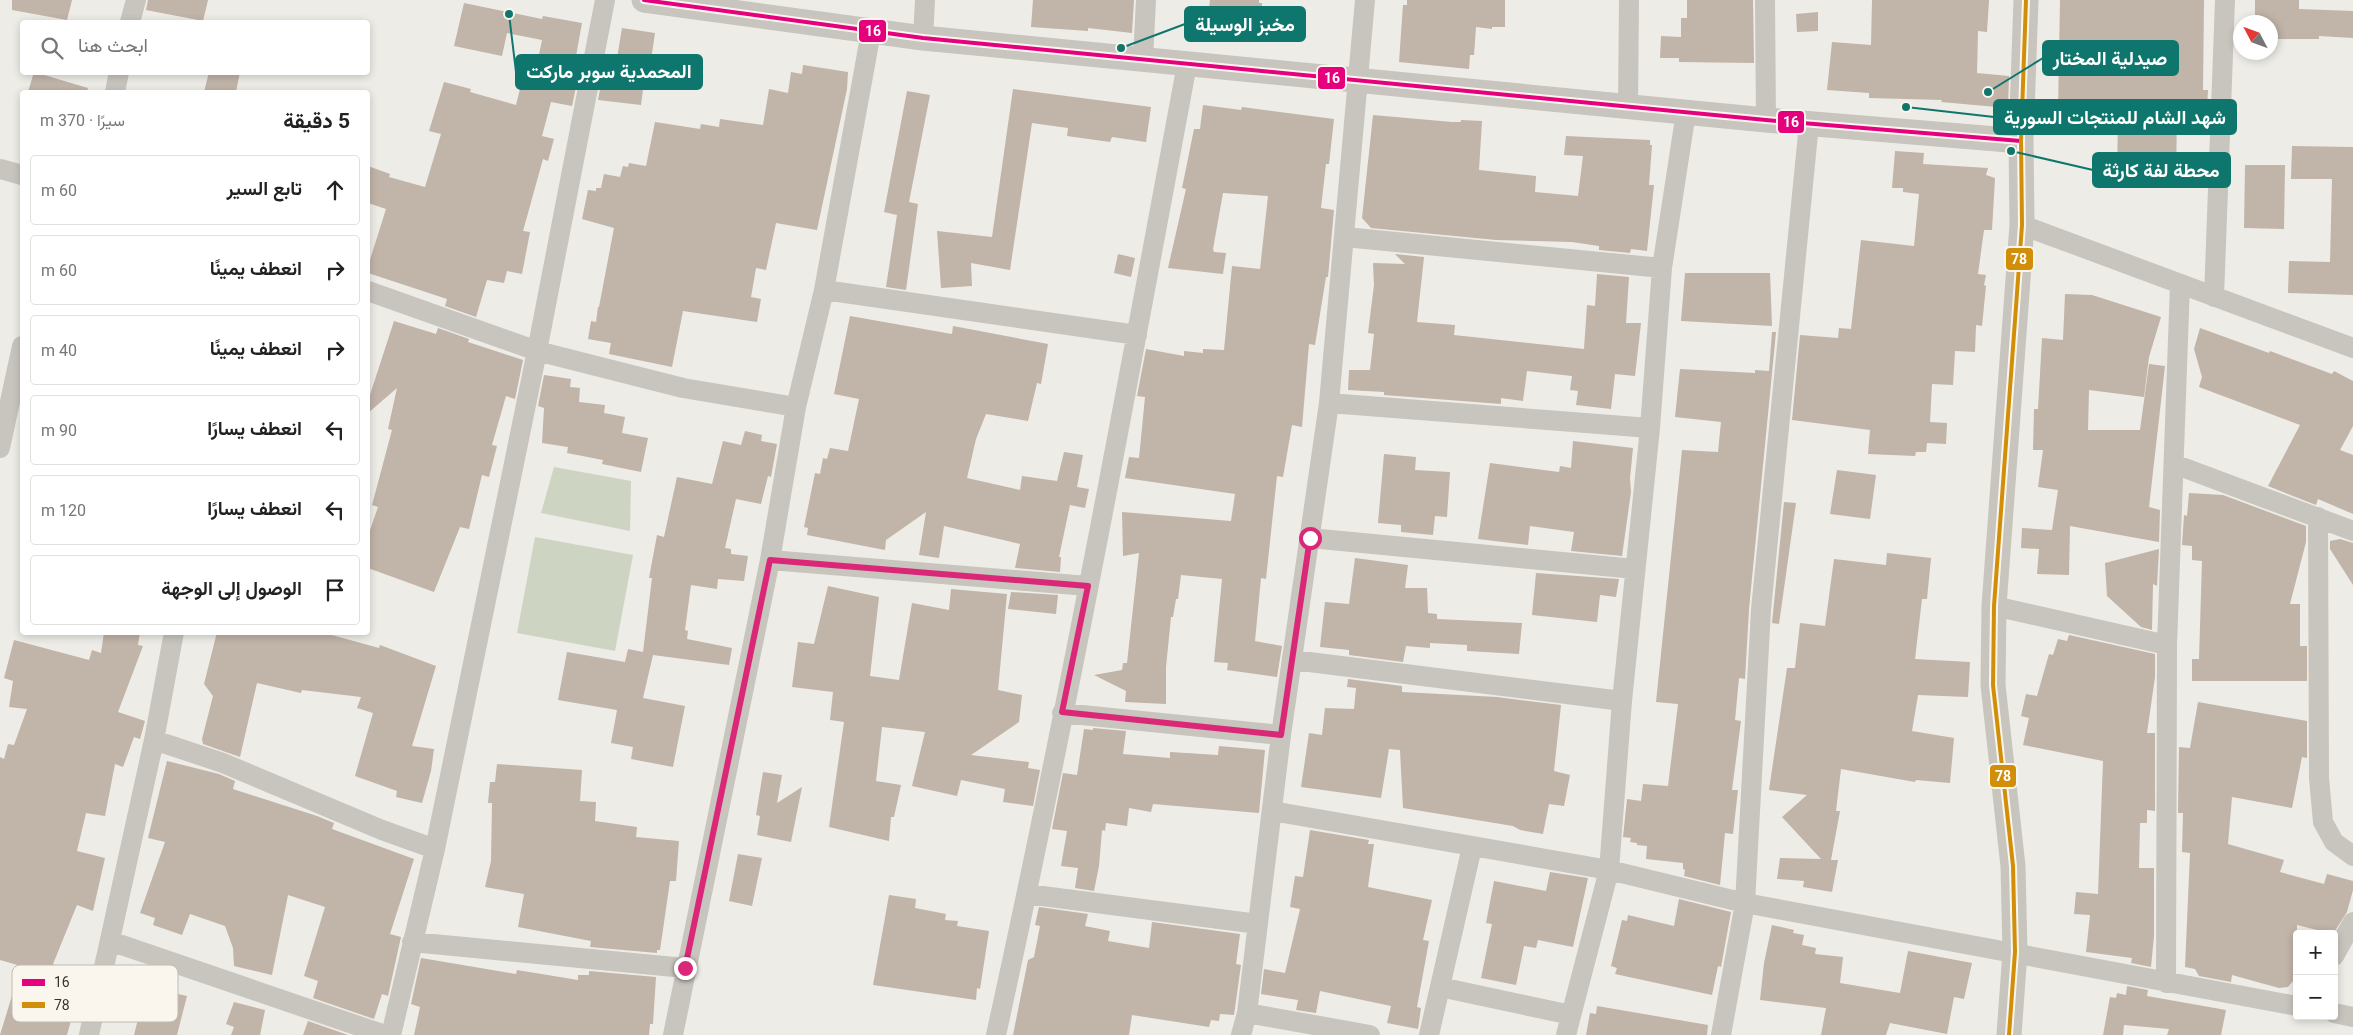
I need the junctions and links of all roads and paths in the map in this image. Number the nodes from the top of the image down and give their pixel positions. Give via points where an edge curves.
1 (136, 0) edge
2 (605, 0) edge
3 (644, 0) edge
4 (925, 0) edge
5 (1146, 0) edge
6 (1365, 0) edge
7 (1629, 0) edge
8 (1765, 0) edge
9 (2026, 0) edge
10 (2225, 0) edge
11 (131, 20) edge
12 (871, 32) junction
13 (923, 38) junction
14 (1143, 59) junction
15 (1187, 64) junction
16 (118, 75) edge
17 (1360, 80) junction
18 (114, 90) edge
19 (1628, 107) junction
20 (1686, 112) junction
21 (1766, 120) junction
22 (1810, 124) junction
23 (2021, 140) junction
24 (0, 169) edge
25 (20, 174) edge
26 (2022, 225) junction
27 (1345, 237) junction
28 (1662, 268) junction
29 (2180, 284) junction
30 (824, 290) junction
31 (370, 292) edge
32 (2214, 297) junction
33 (1137, 335) junction
34 (2353, 348) edge
35 (537, 351) junction
36 (20, 355) edge
37 (1329, 402) junction
38 (796, 407) junction
39 (1650, 428) junction
40 (0, 448) edge
41 (2174, 464) junction
42 (2318, 517) junction
43 (2353, 531) edge
44 (1310, 538) junction
45 (770, 560) junction
46 (1635, 569) junction
47 (1088, 586) junction
48 (1994, 606) junction
49 (173, 635) edge
50 (2167, 645) junction
51 (1293, 660) junction
52 (1622, 701) junction
53 (1062, 712) junction
54 (1281, 735) junction
55 (154, 740) junction
56 (1272, 811) junction
57 (1472, 847) junction
58 (435, 849) junction
59 (2353, 856) edge
60 (1610, 870) junction
61 (1027, 894) junction
62 (1745, 903) junction
63 (2353, 922) edge
64 (1258, 924) junction
65 (110, 941) junction
66 (412, 942) junction
67 (2338, 949) edge
68 (2015, 952) junction
69 (105, 965) edge
70 (685, 968) junction
71 (2166, 983) junction
72 (1440, 987) junction
73 (2293, 1005) edge
74 (1247, 1012) junction
75 (2338, 1014) edge
76 (1571, 1015) junction
77 (2353, 1017) edge
78 (92, 1022) edge
79 (89, 1035) edge
80 (386, 1035) edge
81 (391, 1035) edge
82 (673, 1035) edge
83 (996, 1035) edge
84 (1240, 1035) edge
85 (1370, 1035) edge
86 (1429, 1035) edge
87 (1566, 1035) edge
88 (1721, 1035) edge
89 (2009, 1035) edge

1 - 11 street
2 - 35 street
3 - 12 street
4 - 13 street
5 - 14 street
6 - 17 street
7 - 19 street
8 - 21 street
9 - 23 street
10 - 32 street
12 - 13 street
12 - 30 street
13 - 14 street
14 - 15 street
15 - 17 street
15 - 33 street
16 - 18 street
17 - 19 street
17 - 27 street
19 - 20 street
20 - 21 street
20 - 28 street
21 - 22 street
22 - 23 street
22 - 62 street via 1761,610
23 - 26 street
24 - 25 street
26 - 29 street
26 - 48 street
27 - 28 street
27 - 37 street
28 - 39 street
29 - 32 street
29 - 41 street
30 - 33 street
30 - 38 street
31 - 35 street
32 - 34 street
33 - 47 street
35 - 38 street via 683,388
35 - 58 street
36 - 40 street
37 - 39 street
37 - 44 street
38 - 45 street
39 - 46 street
41 - 42 street
41 - 50 street
42 - 43 street
42 - 59 street via 2319,778 2323,822 2334,842
44 - 46 street
44 - 51 street
45 - 47 street
45 - 70 street
46 - 52 street
47 - 53 street
48 - 50 street
48 - 68 street via 1994,685 2013,866
49 - 55 street
50 - 71 street
51 - 52 street
51 - 54 street
52 - 60 street
53 - 54 street
53 - 61 street
54 - 56 street
55 - 58 street via 223,763
55 - 65 street
56 - 57 street
56 - 64 street
57 - 60 street
57 - 72 street
58 - 66 street
60 - 62 street
60 - 76 street
61 - 64 street
61 - 83 street
62 - 68 street
62 - 88 street
63 - 67 street
64 - 74 street
65 - 69 street
65 - 80 street
66 - 70 street
66 - 81 street
68 - 71 street
68 - 89 street
70 - 82 street
71 - 73 street
72 - 76 street
72 - 86 street
74 - 84 street
74 - 85 street
75 - 77 street
76 - 87 street
78 - 79 street

